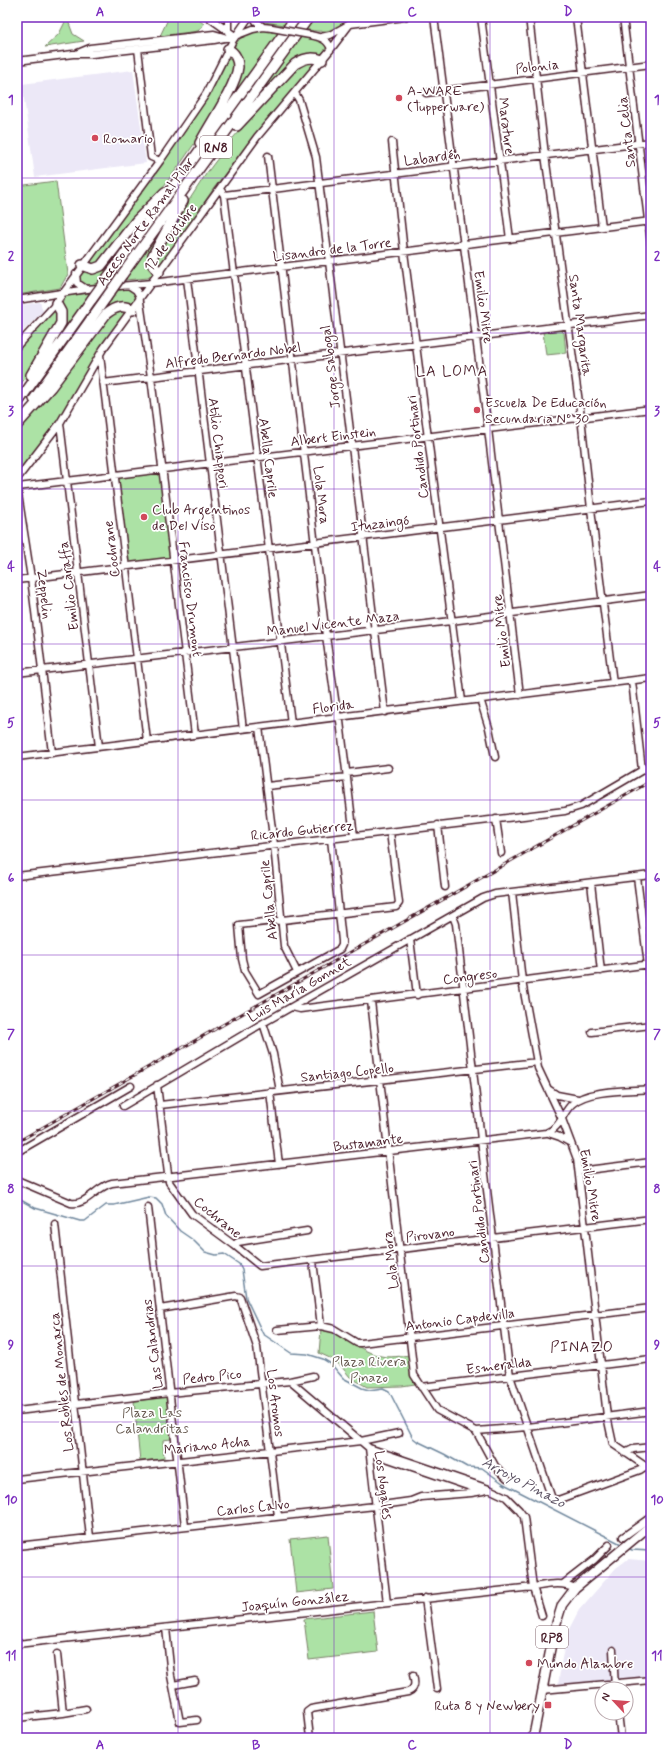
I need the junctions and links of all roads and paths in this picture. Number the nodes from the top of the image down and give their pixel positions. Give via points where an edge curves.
1 (228, 17) edge
2 (249, 17) edge
3 (254, 17) edge
4 (296, 17) edge
5 (309, 17) edge
6 (353, 17) edge
7 (406, 17) edge
8 (434, 17) edge
9 (481, 17) edge
10 (528, 17) edge
11 (576, 17) edge
12 (623, 17) edge
13 (210, 20) dead end
14 (350, 24) junction
15 (263, 27) junction
16 (226, 33) junction
17 (235, 36) junction
18 (321, 37) junction
19 (138, 49) junction
20 (228, 49) junction
21 (331, 49) junction
22 (74, 54) junction
23 (322, 60) junction
24 (17, 61) edge
25 (651, 64) edge
26 (630, 67) junction
27 (583, 73) junction
28 (537, 78) junction
29 (489, 84) junction
30 (444, 90) junction
31 (294, 93) junction
32 (426, 93) dead end
33 (392, 142) dead end
34 (651, 142) edge
35 (640, 144) junction
36 (592, 150) junction
37 (545, 155) junction
38 (268, 156) dead end
39 (160, 161) junction
40 (206, 161) junction
41 (499, 161) junction
42 (453, 167) junction
43 (186, 170) junction
44 (396, 174) junction
45 (319, 183) junction
46 (220, 189) junction
47 (272, 190) junction
48 (224, 195) junction
49 (650, 222) edge
50 (602, 228) junction
51 (556, 234) junction
52 (510, 239) junction
53 (651, 244) edge
54 (464, 245) junction
55 (404, 252) junction
56 (330, 261) junction
57 (82, 265) junction
58 (281, 267) junction
59 (159, 272) junction
60 (233, 273) junction
61 (76, 274) junction
62 (187, 279) junction
63 (152, 283) junction
64 (130, 286) junction
65 (87, 289) junction
66 (62, 293) junction
67 (17, 300) edge
68 (139, 300) junction
69 (56, 303) junction
70 (133, 310) junction
71 (651, 315) edge
72 (569, 325) junction
73 (476, 337) junction
74 (416, 344) junction
75 (17, 346) edge
76 (341, 353) junction
77 (100, 355) junction
78 (293, 359) junction
79 (245, 365) junction
80 (198, 371) junction
81 (151, 377) junction
82 (103, 383) junction
83 (17, 398) edge
84 (17, 404) edge
85 (651, 409) edge
86 (581, 417) junction
87 (60, 423) junction
88 (17, 424) edge
89 (488, 429) junction
90 (428, 436) junction
91 (352, 445) junction
92 (304, 451) junction
93 (256, 457) junction
94 (210, 463) junction
95 (162, 469) junction
96 (114, 474) junction
97 (17, 479) edge
98 (67, 480) junction
99 (17, 487) edge
100 (651, 501) edge
101 (590, 509) junction
102 (499, 520) junction
103 (439, 528) junction
104 (363, 537) junction
105 (316, 543) junction
106 (268, 549) junction
107 (221, 554) junction
108 (174, 560) junction
109 (126, 566) junction
110 (78, 572) junction
111 (31, 578) junction
112 (17, 580) edge
113 (651, 595) edge
114 (602, 602) junction
115 (511, 613) junction
116 (451, 621) junction
117 (374, 630) junction
118 (326, 636) junction
119 (280, 641) junction
120 (233, 647) junction
121 (185, 653) junction
122 (137, 658) junction
123 (89, 664) junction
124 (42, 670) junction
125 (17, 673) edge
126 (651, 678) edge
127 (632, 681) junction
128 (613, 683) junction
129 (520, 695) junction
130 (480, 699) junction
131 (462, 701) junction
132 (385, 712) junction
133 (339, 718) junction
134 (291, 723) junction
135 (259, 727) junction
136 (243, 729) junction
137 (195, 735) junction
138 (147, 741) junction
139 (99, 747) junction
140 (52, 753) junction
141 (495, 756) dead end
142 (17, 757) edge
143 (651, 764) edge
144 (388, 768) dead end
145 (642, 770) junction
146 (347, 775) junction
147 (267, 786) junction
148 (496, 819) junction
149 (438, 825) junction
150 (390, 832) junction
151 (354, 836) junction
152 (331, 839) junction
153 (274, 845) junction
154 (501, 853) dead end
155 (651, 875) edge
156 (17, 876) edge
157 (637, 877) junction
158 (591, 883) junction
159 (445, 887) dead end
160 (512, 892) junction
161 (339, 913) junction
162 (453, 916) junction
163 (281, 920) junction
164 (410, 939) junction
165 (650, 964) edge
166 (601, 971) junction
167 (297, 972) junction
168 (522, 981) junction
169 (463, 989) junction
170 (651, 990) edge
171 (417, 995) junction
172 (371, 1001) junction
173 (292, 1007) junction
174 (263, 1023) junction
175 (651, 1025) edge
176 (592, 1032) dead end
177 (536, 1062) junction
178 (472, 1069) junction
179 (380, 1080) junction
180 (157, 1084) junction
181 (131, 1086) dead end
182 (548, 1089) junction
183 (651, 1089) edge
184 (280, 1091) junction
185 (270, 1092) junction
186 (578, 1099) junction
187 (160, 1105) junction
188 (123, 1106) dead end
189 (562, 1119) junction
190 (546, 1133) junction
191 (482, 1140) junction
192 (571, 1143) junction
193 (17, 1152) edge
194 (388, 1152) junction
195 (651, 1162) edge
196 (279, 1164) junction
197 (579, 1171) junction
198 (168, 1177) junction
199 (17, 1180) edge
200 (148, 1207) dead end
201 (651, 1220) edge
202 (55, 1224) dead end
203 (586, 1227) junction
204 (307, 1231) dead end
205 (493, 1238) junction
206 (234, 1244) junction
207 (401, 1250) junction
208 (313, 1260) junction
209 (260, 1266) joint
210 (651, 1308) edge
211 (160, 1309) junction
212 (596, 1314) junction
213 (321, 1326) junction
214 (503, 1326) junction
215 (277, 1330) dead end
216 (410, 1338) junction
217 (651, 1359) edge
218 (602, 1364) junction
219 (313, 1376) dead end
220 (510, 1376) junction
221 (290, 1381) junction
222 (262, 1383) junction
223 (421, 1388) junction
224 (169, 1393) junction
225 (76, 1404) junction
226 (651, 1410) edge
227 (17, 1411) edge
228 (607, 1416) junction
229 (528, 1427) junction
230 (476, 1431) junction
231 (399, 1433) dead end
232 (361, 1441) junction
233 (651, 1447) edge
234 (270, 1450) junction
235 (369, 1451) junction
236 (625, 1454) junction
237 (177, 1461) junction
238 (648, 1468) edge
239 (82, 1471) junction
240 (507, 1478) dead end
241 (17, 1479) edge
242 (486, 1490) junction
243 (375, 1506) junction
244 (278, 1516) junction
245 (651, 1517) edge
246 (651, 1525) edge
247 (185, 1526) junction
248 (623, 1536) dead end
249 (90, 1537) junction
250 (609, 1545) dead end
251 (17, 1546) edge
252 (563, 1584) junction
253 (533, 1587) junction
254 (575, 1588) junction
255 (425, 1598) junction
256 (387, 1603) junction
257 (542, 1616) dead end
258 (166, 1628) junction
259 (17, 1644) edge
260 (613, 1650) dead end
261 (57, 1654) dead end
262 (413, 1675) dead end
263 (651, 1680) edge
264 (615, 1681) edge
265 (195, 1682) dead end
266 (634, 1683) edge
267 (173, 1685) junction
268 (594, 1688) edge
269 (437, 1689) dead end
270 (542, 1690) junction
271 (86, 1709) dead end
272 (63, 1713) junction
273 (17, 1718) edge
274 (197, 1720) dead end
275 (619, 1721) edge
276 (310, 1738) edge
277 (533, 1738) edge
278 (538, 1738) edge
279 (621, 1738) edge

1 - 16 street
2 - 17 street
3 - 15 street
4 - 43 highway, Acceso Norte Ramal Pilar / RN8
5 - 40 highway, Acceso Norte Ramal Pilar / RN8
6 - 14 street, 12 de Octubre
7 - 14 street
8 - 30 street, Emilio Mitre
9 - 29 street, Marature
10 - 28 street, Santa Margarita
11 - 27 street
12 - 26 street, Santa Celia
13 - 16 street
14 - 18 street
14 - 21 street, 12 de Octubre
15 - 17 street
15 - 18 street, bridge
16 - 17 street
16 - 19 street via 214,40
16 - 22 street via 90,48
17 - 20 street
18 - 21 street
19 - 22 street
19 - 39 street via 151,157
20 - 39 street via 206,94
20 - 43 highway via 234,53 237,60 235,78
21 - 23 street, 12 de Octubre
22 - 24 street
23 - 31 street, 12 de Octubre
23 - 40 highway via 309,58 300,60 293,66
25 - 26 street, Polonia
26 - 27 street, Polonia
26 - 35 street, Santa Celia
27 - 28 street, Polonia
27 - 36 street
28 - 29 street, Polonia
28 - 37 street, Santa Margarita
29 - 30 street, Polonia
29 - 41 street, Marature
30 - 32 street, Polonia
30 - 42 street, Emilio Mitre
31 - 45 street, Jorge Sabogal via 299,100 315,154
31 - 46 street, 12 de Octubre via 257,136
33 - 44 street, Candido Portinari
34 - 35 street, Labardén
35 - 36 street, Labardén
35 - 49 street, Santa Celia
36 - 37 street, Labardén
36 - 50 street
37 - 41 street, Labardén
37 - 51 street, Santa Margarita
38 - 47 street, Lola Mora
39 - 57 street
40 - 59 highway via 154,253 153,263
40 - 88 highway, Acceso Norte Ramal Pilar / RN8, bridge
41 - 42 street, Labardén
41 - 52 street, Marature
42 - 44 street, Labardén
42 - 54 street, Emilio Mitre
43 - 57 highway via 136,221 101,266 93,269
43 - 84 highway, Acceso Norte Ramal Pilar / RN8, bridge
44 - 45 street, Labardén
44 - 55 street, Candido Portinari
45 - 47 street, Labardén
45 - 56 street, Jorge Sabogal
46 - 48 street
46 - 59 street, 12 de Octubre
47 - 48 street, Labardén
47 - 58 street, Lola Mora
48 - 60 street, Abella Caprile
49 - 50 street, Lisandro de la Torre
49 - 53 street, Santa Celia
50 - 51 street, Lisandro de la Torre
51 - 52 street, Lisandro de la Torre
51 - 72 street, Santa Margarita
52 - 54 street, Lisandro de la Torre
54 - 55 street, Lisandro de la Torre
54 - 73 street, Emilio Mitre
55 - 56 street, Lisandro de la Torre
55 - 74 street, Candido Portinari
56 - 58 street, Lisandro de la Torre
56 - 76 street, Jorge Sabogal
57 - 61 street
58 - 60 street, Lisandro de la Torre
58 - 78 street, Lola Mora
59 - 63 street, 12 de Octubre
60 - 62 street, Lisandro de la Torre
60 - 79 street, Abella Caprile
61 - 65 street via 78,284
61 - 66 street
62 - 63 street, Lisandro de la Torre
62 - 80 street, Atilio Chiappori
63 - 64 street, Lisandro de la Torre
63 - 68 street, 12 de Octubre
64 - 65 street, Lisandro de la Torre
64 - 68 street via 138,291
65 - 66 street, Lisandro de la Torre
66 - 67 street, Lisandro de la Torre
66 - 69 street
68 - 70 street, 12 de Octubre
68 - 81 street, Francisco Drumont
69 - 75 street
69 - 83 highway via 61,312 60,326
70 - 77 street, 12 de Octubre
70 - 88 highway via 119,306 106,314 59,378
71 - 72 street, Alfredo Bernardo Nobel
72 - 73 street, Alfredo Bernardo Nobel
72 - 86 street, Santa Margarita
73 - 74 street, Alfredo Bernardo Nobel
73 - 89 street, Emilio Mitre
74 - 76 street, Alfredo Bernardo Nobel
74 - 90 street, Candido Portinari
76 - 78 street, Alfredo Bernardo Nobel
76 - 91 street, Jorge Sabogal
77 - 82 street, Cochrane
77 - 87 street, 12 de Octubre
78 - 79 street, Alfredo Bernardo Nobel
78 - 92 street, Lola Mora
79 - 80 street, Alfredo Bernardo Nobel
79 - 93 street, Abella Caprile
80 - 81 street, Alfredo Bernardo Nobel
80 - 94 street, Atilio Chiappori
81 - 82 street, Alfredo Bernardo Nobel
81 - 95 street, Francisco Drumont
82 - 96 street, Cochrane
85 - 86 street, Albert Einstein
86 - 89 street, Albert Einstein
86 - 101 street, Santa Margarita
87 - 97 street, 12 de Octubre
87 - 98 street, Emilio Caraffa
89 - 90 street, Albert Einstein
89 - 102 street, Emilio Mitre
90 - 91 street, Albert Einstein
90 - 103 street, Candido Portinari
91 - 92 street, Albert Einstein
91 - 104 street, Jorge Sabogal
92 - 93 street, Albert Einstein
92 - 105 street, Lola Mora
93 - 94 street, Albert Einstein
93 - 106 street, Abella Caprile
94 - 95 street, Albert Einstein
94 - 107 street, Atilio Chiappori
95 - 96 street, Albert Einstein
95 - 108 street, Francisco Drumont
96 - 98 street, Albert Einstein
96 - 109 street, Cochrane
98 - 99 street, Albert Einstein
98 - 110 street, Emilio Caraffa
99 - 111 street, Zeppelin
100 - 101 street, Ituzaingó
101 - 102 street, Ituzaingó
101 - 114 street, Santa Margarita
102 - 103 street, Ituzaingó
102 - 115 street, Emilio Mitre
103 - 104 street, Ituzaingó
103 - 116 street, Candido Portinari
104 - 105 street, Ituzaingó
104 - 117 street, Jorge Sabogal
105 - 106 street, Ituzaingó
105 - 118 street, Lola Mora
106 - 107 street, Ituzaingó
106 - 119 street, Abella Caprile
107 - 108 street, Ituzaingó
107 - 120 street, Atilio Chiappori
108 - 109 street, Ituzaingó
108 - 121 street, Francisco Drumont
109 - 110 street, Ituzaingó
109 - 122 street, Cochrane
110 - 111 street, Ituzaingó
110 - 123 street, Emilio Caraffa
111 - 112 street, Ituzaingó
111 - 124 street, Zeppelin
113 - 114 street, Manuel Vicente Maza
114 - 115 street, Manuel Vicente Maza
114 - 128 street, Santa Margarita
115 - 116 street, Manuel Vicente Maza
115 - 129 street, Emilio Mitre
116 - 117 street, Manuel Vicente Maza
116 - 131 street, Candido Portinari
117 - 118 street, Manuel Vicente Maza
117 - 132 street, Jorge Sabogal
118 - 119 street, Manuel Vicente Maza
118 - 133 street, Lola Mora
119 - 120 street, Manuel Vicente Maza
119 - 134 street, Abella Caprile
120 - 121 street, Manuel Vicente Maza
120 - 136 street, Atilio Chiappori
121 - 122 street, Manuel Vicente Maza
121 - 137 street, Francisco Drumont
122 - 123 street, Manuel Vicente Maza
122 - 138 street, Cochrane
123 - 124 street, Manuel Vicente Maza
123 - 139 street, Emilio Caraffa
124 - 125 street, Manuel Vicente Maza
124 - 140 street, Zeppelin
126 - 127 street, Florida
127 - 128 street, Florida
127 - 145 street
128 - 129 street, Florida
129 - 130 street, Florida
130 - 131 street, Florida
130 - 141 street via 490,728
131 - 132 street, Florida
132 - 133 street, Florida
133 - 134 street, Florida
133 - 146 street, Lola Mora
134 - 135 street, Florida
135 - 136 street, Florida
135 - 147 street, Abella Caprile
136 - 137 street, Florida
137 - 138 street, Florida
138 - 139 street, Florida
139 - 140 street, Florida
140 - 142 street, Florida
143 - 145 street, Ricardo Gutierrez
144 - 146 street
145 - 148 street, Ricardo Gutierrez via 588,802 565,811
146 - 147 street
146 - 151 street, Lola Mora
147 - 153 street, Abella Caprile
148 - 149 street, Ricardo Gutierrez
148 - 154 street
149 - 150 street, Ricardo Gutierrez
149 - 159 street
150 - 151 street, Ricardo Gutierrez
150 - 161 street via 398,903 396,907
151 - 152 street, Ricardo Gutierrez
152 - 153 street, Ricardo Gutierrez
152 - 161 street
153 - 156 street, Ricardo Gutierrez
153 - 163 street, Abella Caprile
155 - 157 street, Luis María Gonnet
157 - 158 street, Luis María Gonnet
157 - 165 street
158 - 160 street, Luis María Gonnet
158 - 166 street
160 - 162 street, Luis María Gonnet via 488,896
160 - 168 street, Emilio Mitre
161 - 163 street
161 - 167 street via 342,945 340,949
162 - 164 street, Luis María Gonnet
162 - 169 street, Candido Portinari
163 - 167 street, Abella Caprile via 284,946
163 - 167 street via 239,926 245,971 259,994
164 - 171 street
164 - 173 street, Luis María Gonnet
165 - 166 street, Congreso
165 - 170 street
166 - 168 street, Congreso
168 - 169 street, Congreso
168 - 177 street, Emilio Mitre
169 - 171 street, Congreso
169 - 178 street, Candido Portinari
171 - 172 street, Congreso
172 - 173 street, Congreso via 300,1009
172 - 179 street, Lola Mora
173 - 174 street, Luis María Gonnet
174 - 180 street, Luis María Gonnet
174 - 184 street via 274,1054
175 - 176 street
177 - 178 street, Santiago Copello
177 - 182 street, Emilio Mitre
178 - 179 street, Santiago Copello
178 - 191 street, Candido Portinari
179 - 184 street, Santiago Copello
179 - 194 street, Lola Mora
180 - 187 street, Cochrane
180 - 188 street, Luis María Gonnet
181 - 193 street
182 - 186 street via 562,1097
182 - 189 street, Emilio Mitre
183 - 186 street via 595,1094
184 - 185 street, Santiago Copello
185 - 187 street, Santiago Copello
185 - 196 street
186 - 189 street via 570,1105
187 - 198 street, Cochrane
189 - 190 street via 552,1131
189 - 192 street, Emilio Mitre
190 - 191 street, Bustamante
190 - 192 street
191 - 194 street, Bustamante
191 - 205 street, Candido Portinari
192 - 197 street, Emilio Mitre
194 - 196 street, Bustamante
194 - 207 street, Lola Mora
195 - 197 street
196 - 198 street, Bustamante
197 - 203 street, Emilio Mitre
198 - 199 street, Bustamante via 108,1184 78,1203 71,1203
198 - 206 street, Cochrane via 188,1211
200 - 211 street, Las Calandrias
201 - 203 street, Pirovano
202 - 225 street, Los Robles de Monarca
203 - 205 street, Pirovano
203 - 212 street, Emilio Mitre
204 - 206 street
205 - 207 street, Pirovano
205 - 214 street, Candido Portinari
206 - 209 street, Cochrane
207 - 208 street, Pirovano
207 - 216 street, Lola Mora
208 - 209 street, Pirovano
208 - 213 street
210 - 212 street, Antonio Capdevilla
211 - 222 street, Los Aromos via 238,1296 255,1338
211 - 224 street, Las Calandrias
212 - 214 street, Antonio Capdevilla
212 - 218 street, Emilio Mitre
213 - 215 street, Antonio Capdevilla
213 - 216 street, Antonio Capdevilla via 334,1329 357,1343
214 - 216 street, Antonio Capdevilla
214 - 220 street, Candido Portinari
216 - 223 street, Lola Mora via 414,1376
217 - 218 street, Esmeralda
218 - 220 street, Esmeralda
218 - 228 street, Emilio Mitre
219 - 221 street, Pedro Pico
220 - 223 street, Esmeralda
220 - 229 street, Candido Portinari
221 - 222 street, Pedro Pico
221 - 232 street, Los Nogales
222 - 224 street, Pedro Pico
222 - 234 street, Los Aromos
223 - 230 street, Lola Mora via 437,1410
224 - 225 street, Pedro Pico
224 - 237 street, Las Calandrias
225 - 227 street, Pedro Pico
225 - 239 street, Los Robles de Monarca
226 - 228 street
228 - 229 street
228 - 236 street, Emilio Mitre via 613,1444
229 - 230 street
229 - 238 street, Candido Portinari via 553,1499 558,1500
230 - 240 street via 495,1466
231 - 232 street, Mariano Acha
232 - 234 street, Mariano Acha
232 - 235 street, Los Nogales
233 - 236 street via 632,1449
234 - 237 street, Mariano Acha
234 - 244 street, Los Aromos
235 - 242 street
235 - 243 street, Los Nogales
236 - 238 street, Emilio Mitre
237 - 239 street, Mariano Acha
237 - 247 street, Las Calandrias
239 - 241 street, Mariano Acha
239 - 249 street, Los Robles de Monarca
242 - 243 street, Carlos Calvo via 421,1497 411,1501
242 - 253 street via 506,1497 524,1517
243 - 244 street, Carlos Calvo
243 - 256 street, Los Nogales
244 - 247 street, Carlos Calvo
245 - 248 street
246 - 254 main road, RP8
247 - 249 street, Carlos Calvo
249 - 251 street, Carlos Calvo
250 - 252 street
252 - 253 street, Joaquín González
252 - 254 street, Joaquín González
253 - 255 street, Joaquín González
253 - 257 street
254 - 270 main road, RP8 via 559,1611
255 - 256 street, Joaquín González
255 - 269 street
256 - 258 street, Joaquín González
258 - 259 street, Joaquín González
258 - 267 street
260 - 264 street
261 - 272 street
262 - 276 street via 413,1689 408,1692 313,1708 307,1712
263 - 266 street
265 - 267 street
267 - 274 street via 180,1722
268 - 270 street
270 - 277 main road, RP8
270 - 278 main road, RP8 via 543,1704
271 - 272 street
272 - 273 street
275 - 279 street

